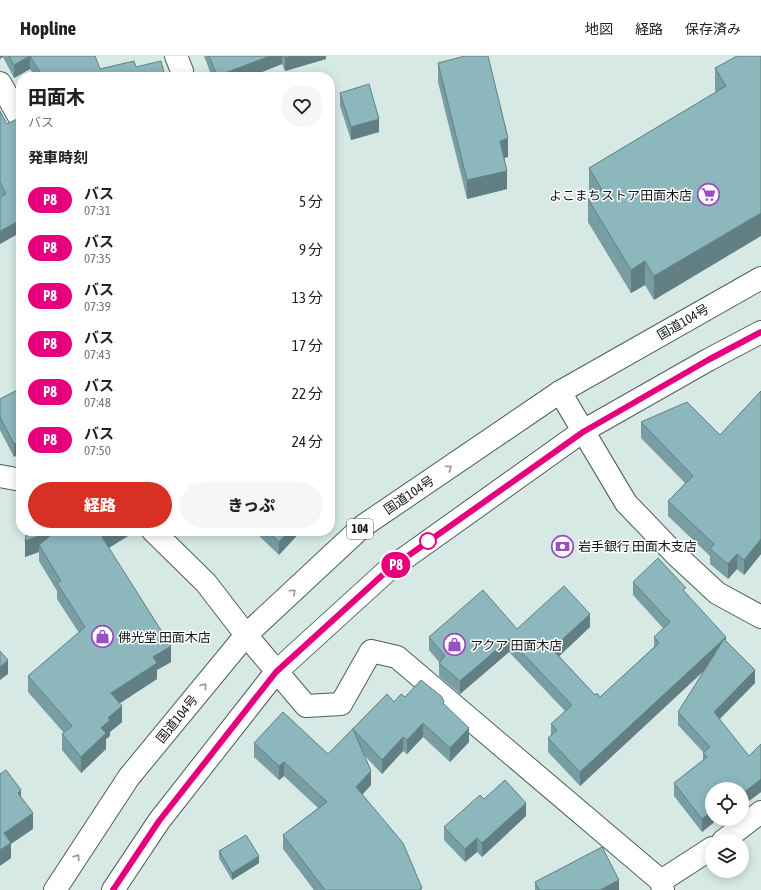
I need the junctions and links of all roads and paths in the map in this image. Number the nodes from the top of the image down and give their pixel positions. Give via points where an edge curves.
1 (3, 95) edge
2 (16, 113) edge
3 (761, 278) edge
4 (761, 332) edge
5 (560, 392) junction
6 (583, 432) junction
7 (0, 476) edge
8 (16, 479) edge
9 (157, 536) edge
10 (761, 617) edge
11 (246, 635) junction
12 (276, 672) junction
13 (761, 812) edge
14 (732, 834) edge
15 (705, 853) edge
16 (662, 886) edge
17 (55, 890) edge
18 (113, 890) edge

1 - 2 main road
3 - 5 main road, 国道104号 / 104
4 - 6 main road
5 - 6 main road
11 -> 5 main road, 国道104号 / 104 via 363,526
6 - 10 main road via 626,502 670,548 717,593
6 - 12 main road via 388,570
7 - 8 main road
9 - 11 main road via 206,583
11 - 12 main road
17 -> 11 main road, 国道104号 / 104 via 129,777
12 - 16 main road via 306,706 341,704 371,651 397,657
12 - 18 main road via 159,821
13 - 14 main road
15 - 16 main road

